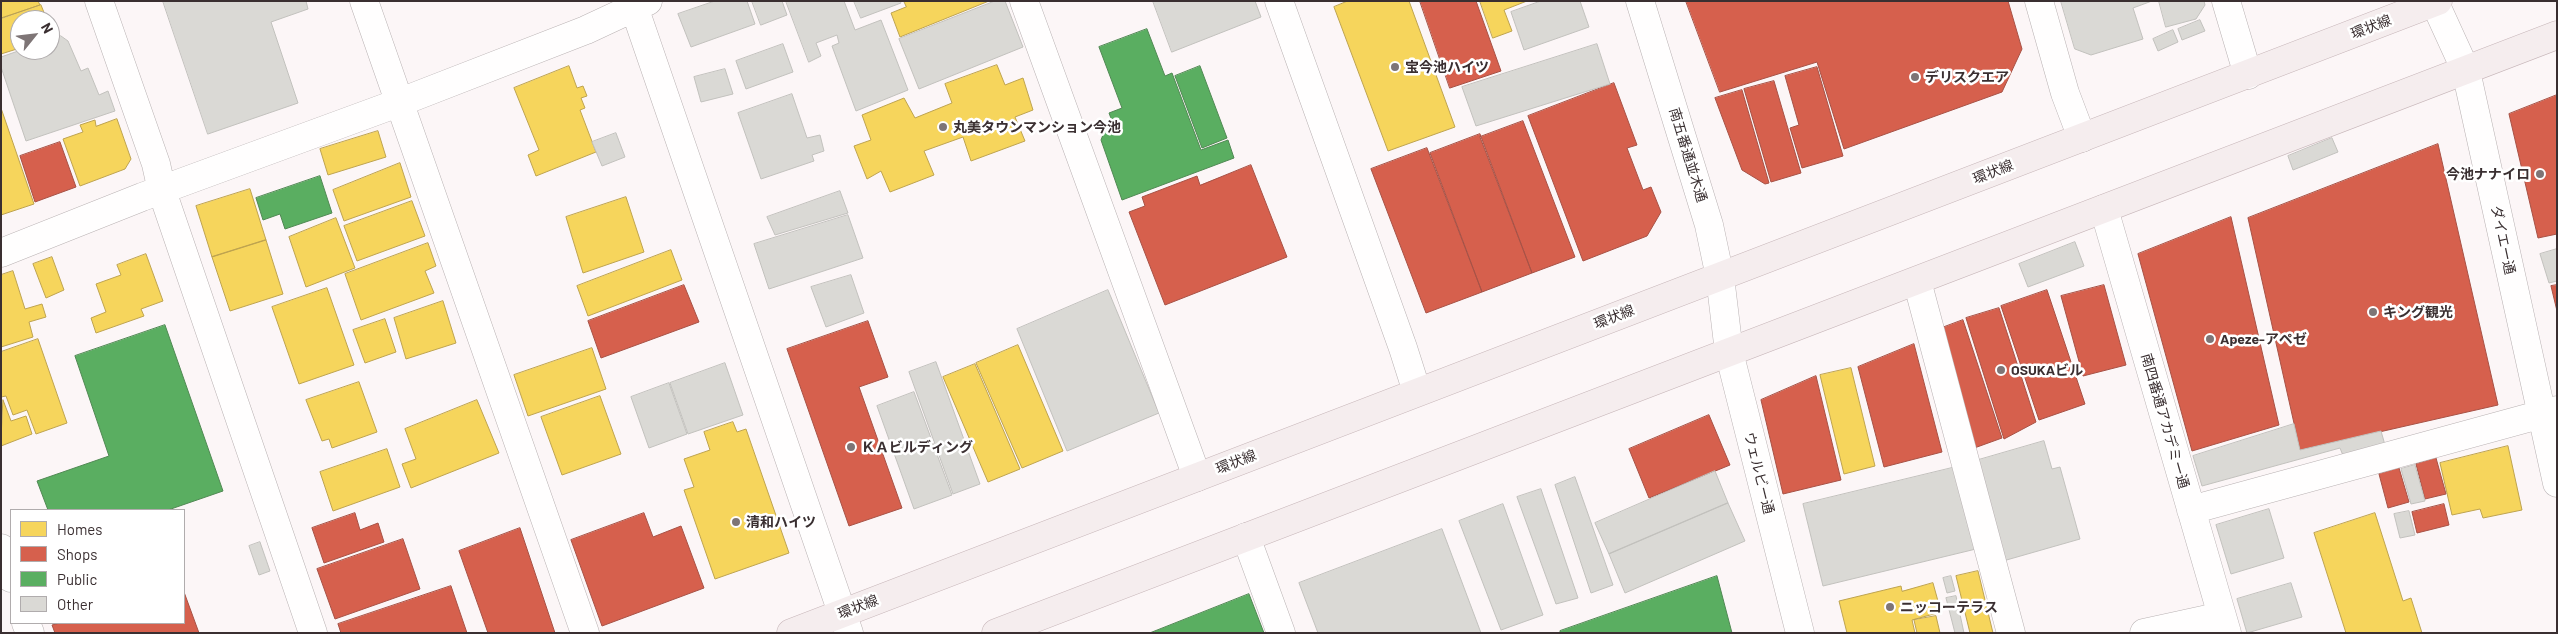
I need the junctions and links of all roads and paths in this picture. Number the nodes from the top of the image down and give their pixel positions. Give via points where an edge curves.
1 (99, 1) edge
2 (364, 1) edge
3 (1024, 1) edge
4 (1280, 1) edge
5 (1640, 1) edge
6 (2039, 1) edge
7 (2226, 1) edge
8 (2436, 2) edge
9 (638, 3) edge
10 (2557, 36) edge
11 (2466, 71) junction
12 (2248, 74) junction
13 (398, 103) junction
14 (2082, 138) junction
15 (162, 191) junction
16 (2104, 209) junction
17 (1, 253) edge
18 (1720, 277) junction
19 (1917, 281) junction
20 (1724, 313) joint
21 (1729, 352) junction
22 (1417, 392) junction
23 (2548, 412) edge
24 (1197, 477) junction
25 (2557, 483) edge
26 (2191, 510) junction
27 (1246, 537) junction
28 (1, 548) edge
29 (10, 575) edge
30 (845, 623) edge
31 (2224, 624) edge
32 (313, 633) edge
33 (585, 633) edge
34 (790, 633) edge
35 (996, 633) edge
36 (1281, 633) edge
37 (1800, 633) edge
38 (2011, 633) edge
39 (2144, 633) edge

1 - 15 street via 156,164
2 - 13 street
3 - 24 street
4 - 22 street
5 - 18 street, 南五番通並木通 via 1709,225
6 - 14 street via 2064,93
7 - 12 street
8 - 11 street, ダイエー通
8 - 12 main road, 環状線
9 - 13 street via 586,30
9 - 30 street
10 - 11 main road
11 - 16 main road
11 - 23 street, ダイエー通
12 - 14 main road, 環状線
13 - 15 street
13 - 33 street
14 - 18 main road, 環状線
15 - 17 street
15 - 32 street
16 - 19 main road
16 - 26 street, 南四番通アカデミー通
18 - 20 street, 南五番通並木通
18 - 22 main road, 環状線
19 - 21 main road
19 - 38 street
20 - 21 street, ウェルビー通
21 - 27 main road
21 - 37 street, ウェルビー通
22 - 24 main road, 環状線
23 - 25 street, ダイエー通
23 - 26 street
24 - 30 main road, 環状線
26 - 31 street, 南四番通アカデミー通
27 - 35 main road
27 - 36 street
28 - 29 street
30 - 34 main road, 環状線
31 - 39 street

